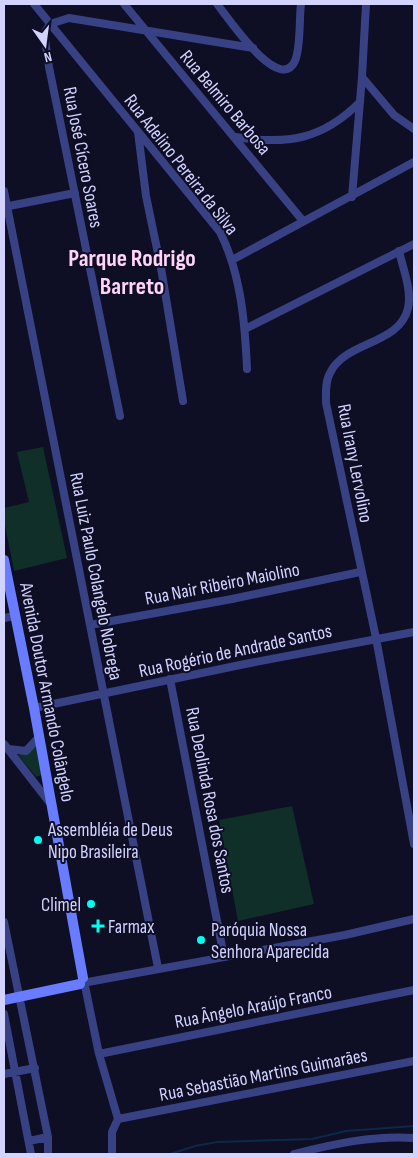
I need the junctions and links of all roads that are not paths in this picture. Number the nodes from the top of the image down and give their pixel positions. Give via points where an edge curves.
1 (34, 4) edge
2 (124, 4) edge
3 (217, 4) edge
4 (301, 4) edge
5 (366, 4) edge
6 (50, 24) junction
7 (145, 29) junction
8 (253, 48) junction
9 (362, 77) junction
10 (360, 102) junction
11 (414, 129) edge
12 (138, 132) junction
13 (236, 137) junction
14 (414, 162) edge
15 (4, 191) edge
16 (75, 193) junction
17 (352, 197) junction
18 (5, 207) edge
19 (303, 221) junction
20 (414, 244) edge
21 (399, 251) junction
22 (232, 260) junction
23 (246, 330) junction
24 (247, 369) dead end
25 (183, 401) dead end
26 (120, 416) dead end
27 (4, 560) edge
28 (360, 572) junction
29 (15, 616) junction
30 (4, 618) edge
31 (90, 625) junction
32 (414, 632) edge
33 (376, 638) junction
34 (170, 679) junction
35 (103, 694) junction
36 (34, 708) junction
37 (39, 737) junction
38 (7, 746) edge
39 (52, 806) junction
40 (414, 844) edge
41 (414, 919) edge
42 (4, 922) edge
43 (224, 957) junction
44 (158, 968) junction
45 (84, 982) junction
46 (414, 990) edge
47 (20, 996) junction
48 (4, 1000) edge
49 (4, 1014) edge
50 (99, 1054) junction
51 (414, 1060) edge
52 (35, 1068) junction
53 (16, 1071) junction
54 (4, 1074) edge
55 (118, 1120) junction
56 (48, 1137) junction
57 (414, 1138) edge
58 (29, 1141) junction
59 (31, 1154) edge
60 (48, 1154) edge
61 (112, 1154) edge
62 (294, 1154) edge

1 - 6 street, Rua Adelino Pereira da Silva
2 - 7 street, Rua Belmiro Barbosa
3 - 8 street
4 - 8 street via 297,54 292,65 276,70
5 - 9 street
6 - 7 street via 69,18
6 - 12 street, Rua Adelino Pereira da Silva
6 - 16 street, Rua José Cícero Soares via 46,32 46,48
7 - 8 street
7 - 13 street, Rua Belmiro Barbosa
9 - 10 street
9 - 11 street via 394,115
10 - 13 street via 334,124 300,139 280,142
10 - 17 street
12 - 22 street, Rua Adelino Pereira da Silva via 220,232
12 - 25 street via 146,196
13 - 19 street, Rua Belmiro Barbosa
14 - 17 street
15 - 18 street, Rua Luiz Paulo Colangelo Nobrega
16 - 18 street
16 - 26 street, Rua José Cícero Soares
17 - 19 street
18 - 31 street, Rua Luiz Paulo Colangelo Nobrega
19 - 22 street
20 - 21 street
21 - 23 street
21 - 28 street, Rua Irany Lervolino via 409,299 404,320 394,330 336,364 330,373 326,391
22 - 23 street, Rua Adelino Pereira da Silva
23 - 24 street, Rua Adelino Pereira da Silva
27 - 29 street, Avenida Doutor Armando Colângelo
28 - 31 street, Rua Nair Ribeiro Maiolino
28 - 33 street, Rua Irany Lervolino
29 - 30 street
29 - 36 street, Avenida Doutor Armando Colângelo
31 - 35 street, Rua Luiz Paulo Colangelo Nobrega
32 - 33 street, Rua Rogério de Andrade Santos
33 - 34 street, Rua Rogério de Andrade Santos
33 - 40 street, Rua Irany Lervolino
34 - 35 street, Rua Rogério de Andrade Santos
34 - 43 street, Rua Deolinda Rosa dos Santos
35 - 36 street, Rua Rogério de Andrade Santos
35 - 44 street, Rua Luiz Paulo Colangelo Nobrega
36 - 37 street, Avenida Doutor Armando Colângelo
37 - 38 street via 26,750
37 - 39 street, Avenida Doutor Armando Colângelo
38 - 39 street
39 - 45 street, Avenida Doutor Armando Colângelo
41 - 43 street
42 - 47 street
43 - 44 street
44 - 45 street
45 - 47 street
45 - 50 street, Avenida Doutor Armando Colângelo
46 - 50 street, Rua Ângelo Araújo Franco
47 - 48 street
47 - 52 street
49 - 53 street
50 - 55 street, Avenida Doutor Armando Colângelo
51 - 55 street, Rua Sebastião Martins Guimarães
52 - 53 street
52 - 56 street
53 - 54 street
53 - 58 street
55 - 61 street via 112,1132
56 - 58 street
56 - 60 street
57 - 62 street via 395,1136 334,1144
58 - 59 street

